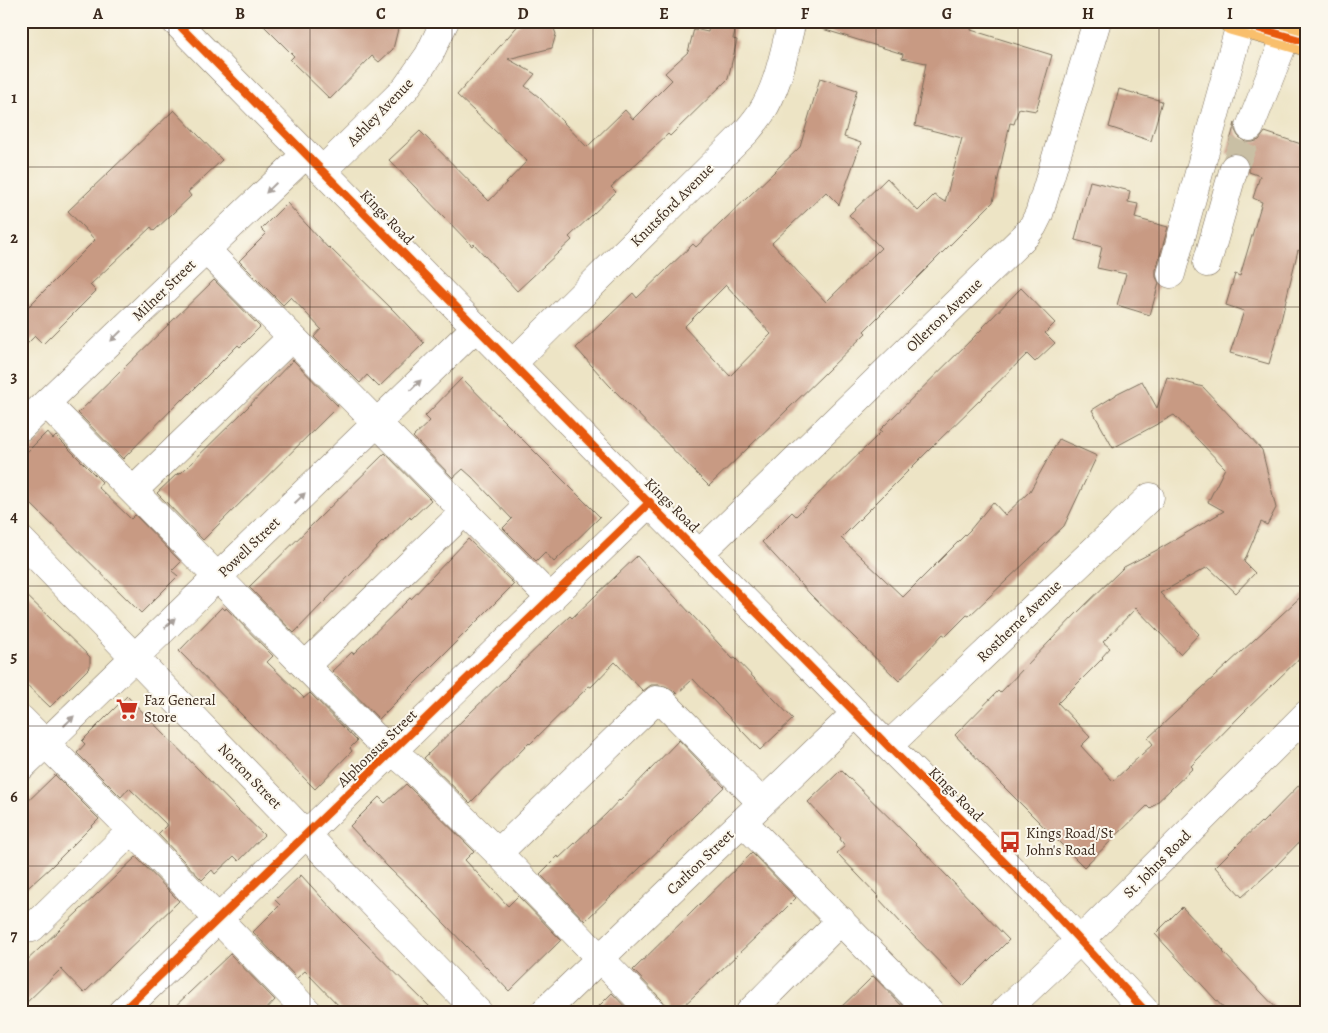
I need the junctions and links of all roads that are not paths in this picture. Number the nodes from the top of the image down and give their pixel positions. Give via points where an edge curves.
1 (175, 21) edge
2 (445, 21) edge
3 (792, 21) edge
4 (1097, 21) edge
5 (1238, 22) edge
6 (1296, 39) edge
7 (1250, 127) tunnel mouth
8 (314, 162) junction
9 (1234, 168) tunnel mouth
10 (206, 250) junction
11 (1207, 262) dead end
12 (1171, 274) dead end
13 (476, 327) junction
14 (292, 337) junction
15 (513, 363) junction
16 (46, 403) junction
17 (377, 423) junction
18 (21, 427) edge
19 (133, 491) junction
20 (1150, 497) dead end
21 (650, 502) junction
22 (464, 512) junction
23 (21, 540) edge
24 (700, 553) junction
25 (218, 577) junction
26 (551, 599) junction
27 (135, 657) junction
28 (306, 665) junction
29 (856, 713) junction
30 (1307, 714) edge
31 (21, 719) edge
32 (45, 743) junction
33 (888, 746) junction
34 (392, 752) junction
35 (21, 766) edge
36 (753, 813) junction
37 (132, 830) junction
38 (307, 835) junction
39 (498, 853) junction
40 (219, 919) junction
41 (841, 920) junction
42 (21, 925) edge
43 (1080, 940) junction
44 (600, 958) junction
45 (122, 1012) edge
46 (308, 1012) edge
47 (478, 1012) edge
48 (544, 1012) edge
49 (652, 1012) edge
50 (750, 1012) edge
51 (930, 1012) edge
52 (1004, 1012) edge
53 (1146, 1012) edge

1 - 8 street, Kings Road
2 - 8 street, Ashley Avenue via 429,55 406,88
3 - 15 street, Knutsford Avenue via 778,75 762,113
4 - 24 street, Ollerton Avenue via 1034,226
5 - 6 main road
5 - 12 street
6 - 7 street
8 -> 10 street, Milner Street
8 - 13 street, Kings Road
9 - 11 street
10 - 14 street
10 -> 16 street, Milner Street
13 - 15 street, Kings Road
17 -> 13 street, Powell Street
14 - 17 street
14 - 19 street
15 - 21 street, Kings Road
16 - 18 street, Milner Street
16 - 19 street
17 - 22 street
25 -> 17 street, Powell Street
19 - 25 street
20 - 33 street, Rostherne Avenue
21 - 24 street, Kings Road
21 - 26 street, Alphonsus Street
22 - 26 street
22 - 28 street
23 - 27 street, Norton Street
24 - 29 street, Kings Road
27 -> 25 street, Powell Street
25 - 28 street
26 - 34 street, Alphonsus Street
32 -> 27 street, Powell Street
27 - 38 street, Norton Street
28 - 34 street
29 - 33 street, Kings Road
29 - 36 street, Carlton Street
30 - 43 street, St. Johns Road
31 - 32 street
32 - 35 street, Powell Street
32 - 37 street
33 - 43 street, Kings Road
34 - 38 street, Alphonsus Street
34 - 39 street
36 - 39 street via 662,701 656,700
36 - 41 street
36 - 44 street, Carlton Street
37 - 40 street
37 - 42 street via 32,928 24,929
38 - 40 street, Alphonsus Street
38 - 47 street, Norton Street
39 - 44 street
40 - 45 street, Alphonsus Street
40 - 46 street
41 - 50 street
41 - 51 street
43 - 52 street, St. Johns Road
43 - 53 street, Kings Road
44 - 48 street, Carlton Street
44 - 49 street

